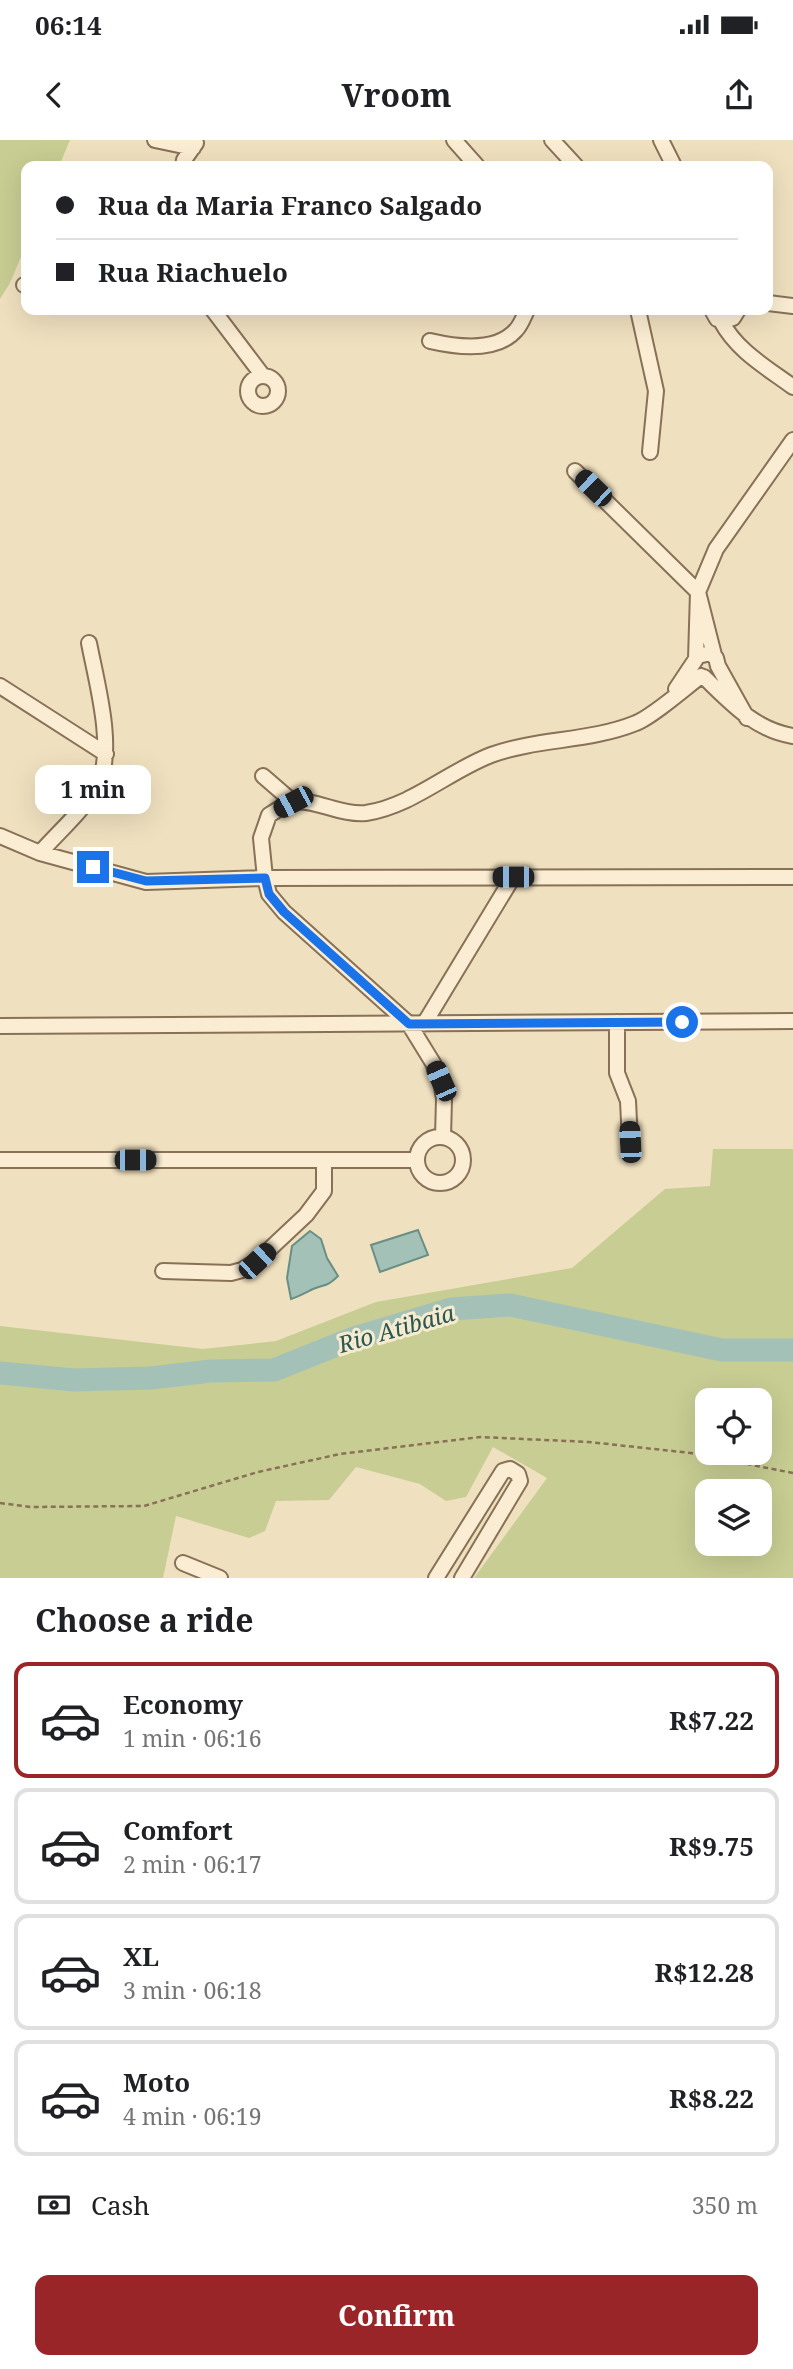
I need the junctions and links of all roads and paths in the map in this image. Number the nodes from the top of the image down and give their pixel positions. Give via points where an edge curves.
1 (155, 140) edge
2 (454, 140) edge
3 (552, 140) edge
4 (661, 140) edge
5 (196, 144) edge
6 (184, 161) edge
7 (473, 161) edge
8 (571, 161) edge
9 (672, 161) edge
10 (773, 304) edge
11 (793, 306) edge
12 (217, 315) edge
13 (524, 315) edge
14 (639, 315) edge
15 (731, 315) edge
16 (430, 341) dead end
17 (263, 376) dead end
18 (793, 387) edge
19 (793, 440) edge
20 (650, 452) dead end
21 (575, 471) dead end
22 (698, 592) junction
23 (89, 643) dead end
24 (716, 661) junction
25 (699, 669) junction
26 (0, 687) edge
27 (747, 718) junction
28 (793, 736) edge
29 (106, 754) junction
30 (262, 776) dead end
31 (293, 802) junction
32 (0, 836) edge
33 (40, 853) junction
34 (513, 877) junction
35 (793, 877) edge
36 (265, 878) junction
37 (793, 1021) edge
38 (617, 1022) junction
39 (416, 1024) junction
40 (0, 1026) edge
41 (443, 1137) junction
42 (630, 1142) dead end
43 (0, 1160) edge
44 (324, 1160) junction
45 (417, 1160) junction
46 (163, 1271) dead end
47 (793, 1472) edge
48 (0, 1503) edge
49 (183, 1563) dead end
50 (220, 1578) edge
51 (436, 1578) edge
52 (462, 1578) edge

1 - 5 street
2 - 7 street
3 - 8 street
4 - 9 street
5 - 6 street
10 - 11 street
12 - 17 street
13 - 16 street via 516,330 500,342 473,346
14 - 20 street via 656,391
15 - 18 street via 729,335
19 - 22 street via 716,549
21 - 22 street
22 - 24 street
22 - 25 street
23 - 29 street
24 - 25 street via 715,673
24 - 25 street via 706,653
24 - 27 street
25 - 27 street
25 - 31 street via 640,722 604,734 523,745 489,756 401,802 366,813
26 - 29 street
27 - 28 street
29 - 33 street via 99,781 83,806
30 - 31 street
31 - 36 street via 269,815 261,838
32 - 33 street
33 - 36 street via 146,881
34 - 35 street
34 - 36 street
34 - 39 street
36 - 39 street via 269,894 284,912
37 - 38 street
38 - 39 street
38 - 42 street via 617,1073 628,1101
39 - 40 street
39 - 41 street via 441,1081
41 - 45 street via 427,1141
41 - 45 street via 463,1154 458,1176 436,1184 422,1175
43 - 44 street
44 - 45 street
44 - 46 street via 324,1191 306,1215 257,1261 231,1273
47 - 48 path via 691,1453 480,1437 340,1454 258,1472 144,1506
49 - 50 street
51 - 52 street via 503,1471 510,1469 520,1481

